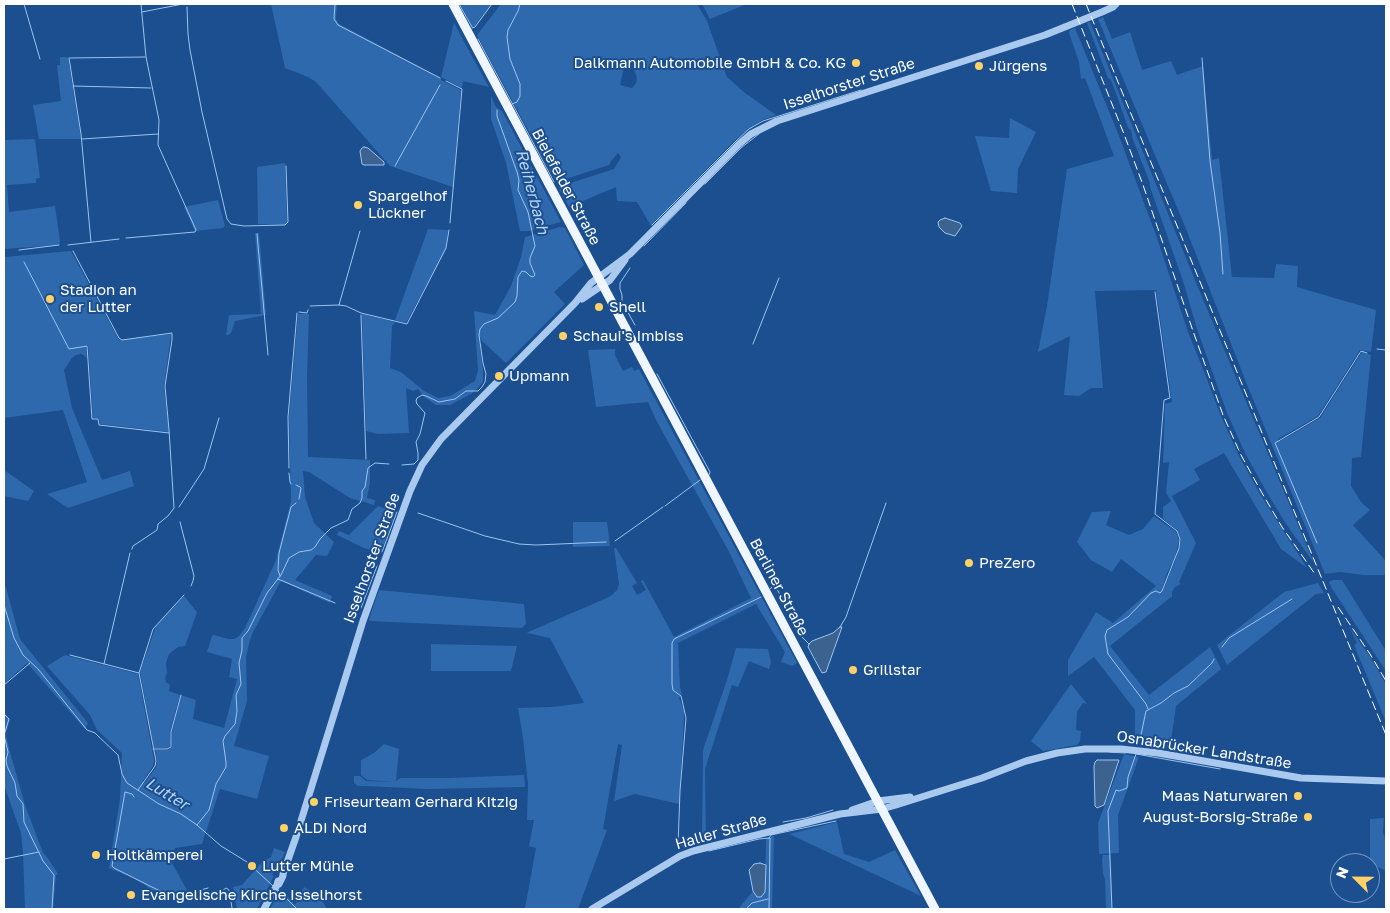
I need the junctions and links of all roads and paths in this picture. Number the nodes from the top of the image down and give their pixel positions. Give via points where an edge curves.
1 (452, 4) edge
2 (1116, 4) edge
3 (600, 281) junction
4 (1386, 781) edge
5 (880, 805) junction
6 (264, 909) edge
7 (592, 909) edge
8 (935, 909) edge

1 - 3 main road, Bielefelder Straße
2 - 3 street, Isselhorster Straße via 1045,35 763,127 739,144 630,254 610,280
3 - 5 main road, Berliner Straße
3 - 6 street, Isselhorster Straße via 441,439 422,465 363,621 283,874
4 - 5 street, Osnabrücker Landstraße via 1300,778 1158,753 1106,748 1049,755 934,794
5 - 7 street, Haller Straße via 692,851
5 - 8 main road, Berliner Straße

